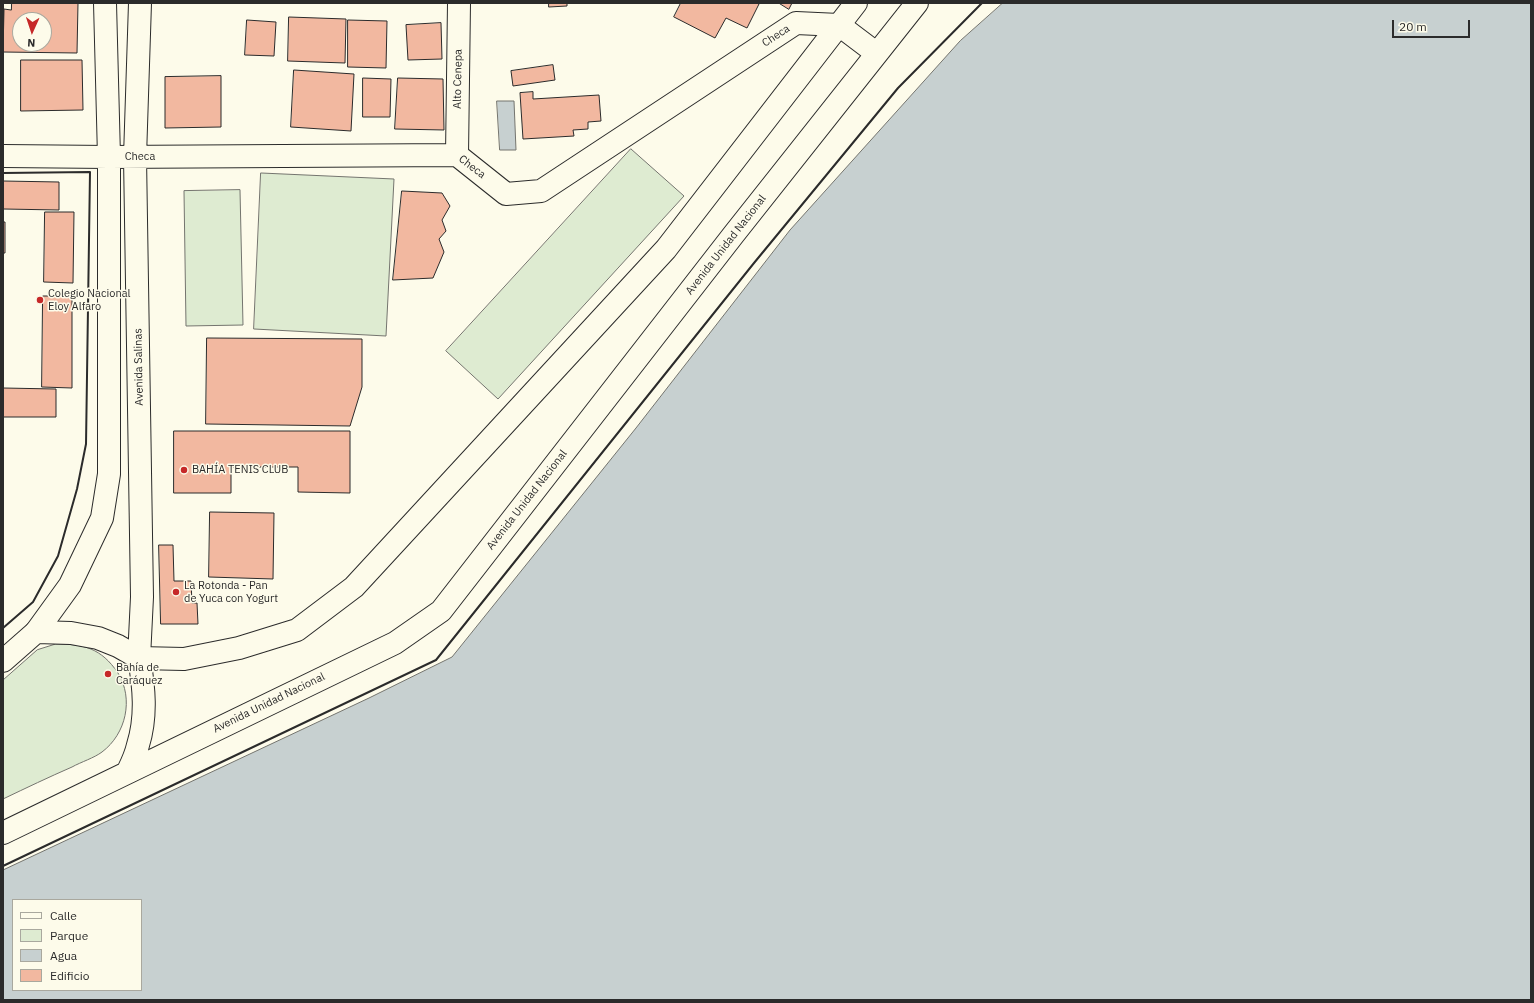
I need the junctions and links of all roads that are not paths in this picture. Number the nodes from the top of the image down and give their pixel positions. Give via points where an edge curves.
1 (105, 3) edge
2 (140, 3) edge
3 (459, 3) edge
4 (856, 3) edge
5 (917, 3) edge
6 (839, 25) junction
7 (876, 53) junction
8 (457, 155) junction
9 (3, 156) edge
10 (109, 157) junction
11 (136, 157) junction
12 (36, 632) junction
13 (139, 658) junction
14 (3, 661) edge
15 (128, 771) junction
16 (3, 833) edge

1 - 10 main road
2 - 11 main road, Avenida Salinas
3 - 8 main road, Alto Cenepa
4 - 6 main road
5 - 7 main road, Avenida Unidad Nacional
6 - 7 main road
6 - 8 main road, Checa via 796,23 541,191 506,194
6 - 13 main road via 666,249 354,587 297,630 238,648 184,658
7 - 15 main road, Avenida Unidad Nacional via 441,611 395,643
8 - 11 main road, Checa
9 - 10 main road, Checa
10 - 11 main road, Checa
10 - 12 main road via 108,481 102,518 70,585
11 - 13 main road, Avenida Salinas via 142,597
12 - 13 main road via 71,633 98,638
12 - 14 main road
13 - 15 main road, Avenida Salinas via 144,687 144,716 139,744
15 - 16 main road, Avenida Unidad Nacional

